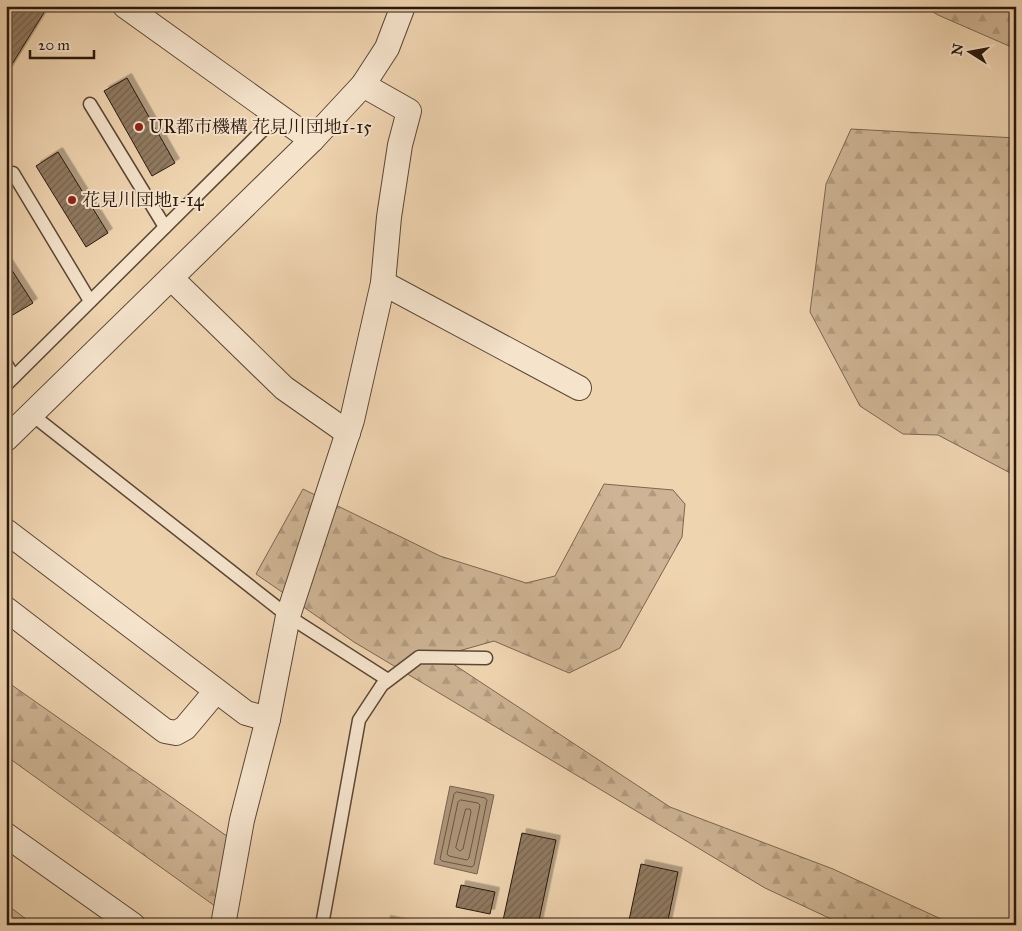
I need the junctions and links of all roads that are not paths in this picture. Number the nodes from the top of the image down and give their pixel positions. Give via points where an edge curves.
1 (403, 6) edge
2 (129, 7) edge
3 (363, 85) junction
4 (90, 104) dead end
5 (278, 115) junction
6 (312, 140) junction
7 (13, 173) dead end
8 (165, 227) junction
9 (171, 278) junction
10 (382, 283) junction
11 (90, 301) junction
12 (6, 364) edge
13 (10, 381) edge
14 (579, 388) dead end
15 (32, 414) junction
16 (348, 433) junction
17 (6, 439) edge
18 (6, 531) edge
19 (6, 609) edge
20 (288, 616) junction
21 (486, 658) dead end
22 (388, 680) junction
23 (216, 691) junction
24 (268, 719) junction
25 (6, 835) edge
26 (133, 925) edge
27 (223, 925) edge
28 (322, 925) edge

1 - 3 street via 387,48
2 - 5 street
3 - 6 street
3 - 10 street via 409,110 400,145
4 - 8 lane
5 - 6 street
5 - 8 lane
6 - 9 street
7 - 11 lane
8 - 11 lane
9 - 15 street
9 - 16 street via 284,388
10 - 14 street
10 - 16 street
11 - 13 lane
12 - 13 lane
15 - 17 street
15 - 20 lane
16 - 20 street
18 - 23 street
19 - 23 street via 165,730 176,733 185,728
20 - 22 lane
20 - 24 street
21 - 22 lane via 419,657
22 - 28 lane via 360,720
23 - 24 street via 246,713
24 - 27 street via 242,820
25 - 26 street

